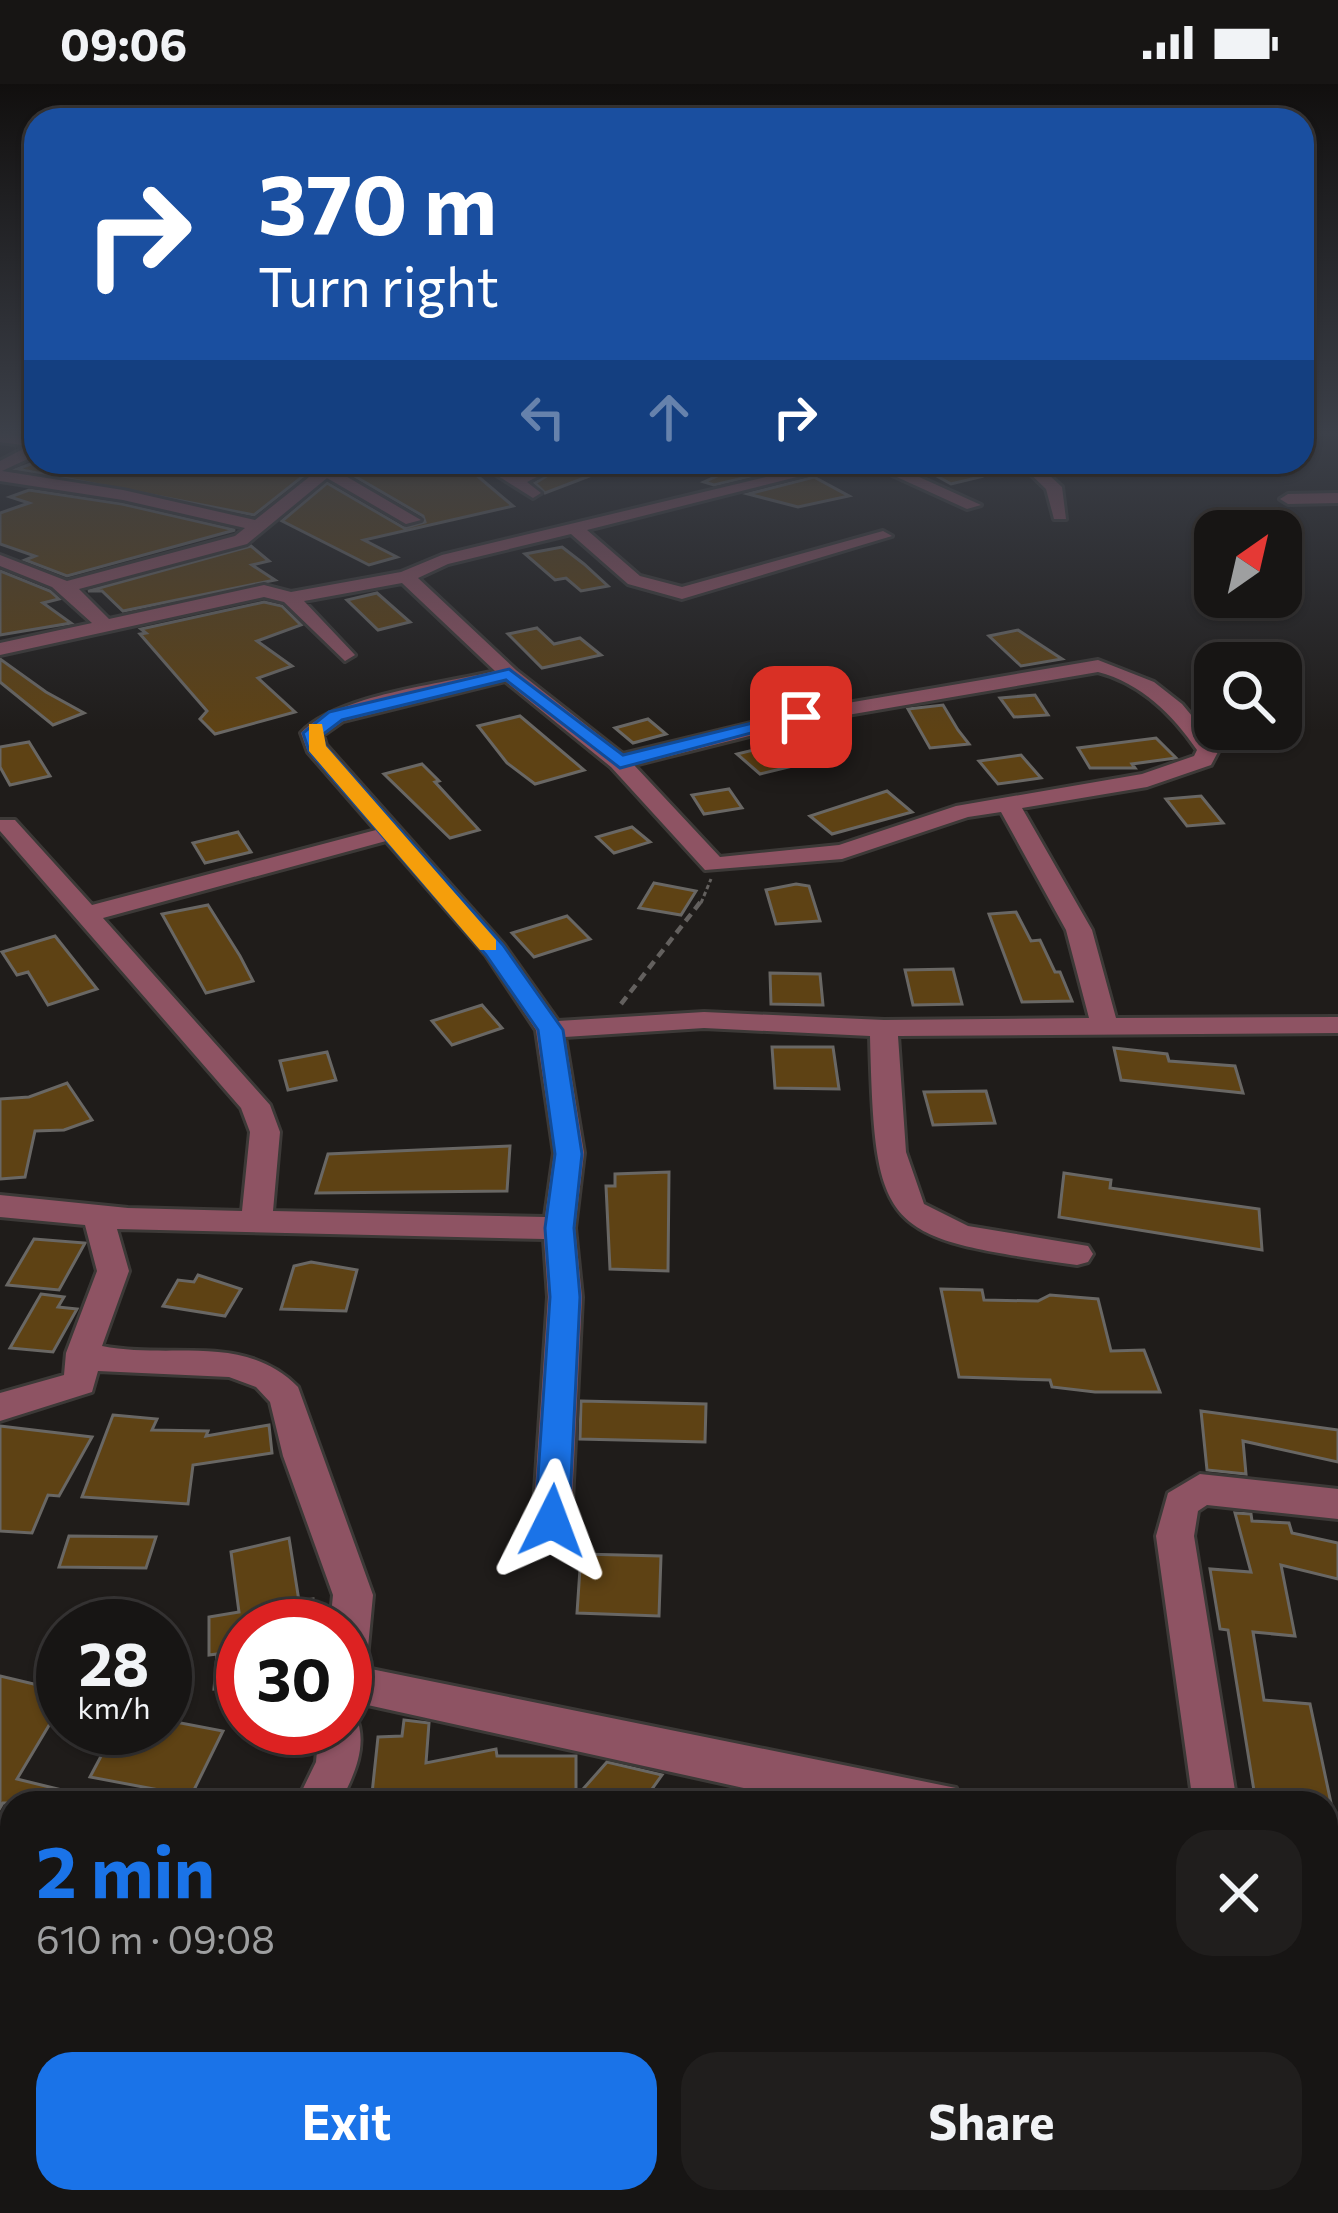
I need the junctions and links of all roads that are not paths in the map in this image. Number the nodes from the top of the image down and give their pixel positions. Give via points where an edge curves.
1 (248, 532) edge
2 (572, 532) edge
3 (580, 532) edge
4 (883, 536) dead end
5 (0, 560) edge
6 (406, 577) junction
7 (70, 586) junction
8 (291, 598) junction
9 (105, 626) junction
10 (0, 649) edge
11 (345, 655) dead end
12 (509, 674) junction
13 (620, 762) junction
14 (1008, 804) junction
15 (7, 825) dead end
16 (394, 832) junction
17 (89, 914) junction
18 (1104, 1025) junction
19 (1338, 1025) edge
20 (884, 1028) junction
21 (550, 1030) junction
22 (0, 1206) edge
23 (98, 1216) junction
24 (257, 1220) junction
25 (560, 1228) junction
26 (1077, 1254) dead end
27 (83, 1352) junction
28 (0, 1407) edge
29 (1338, 1504) edge
30 (552, 1521) dead end
31 (353, 1599) edge
32 (372, 1684) edge
33 (338, 1755) edge
34 (323, 1791) edge
35 (818, 1791) edge
36 (1213, 1791) edge

1 - 7 street
2 - 6 street via 442,560
3 - 4 street via 634,580 682,593
5 - 7 street
6 - 8 street
6 - 12 street
7 - 9 street
8 - 9 street via 245,592
8 - 11 street
9 - 10 street
12 - 13 street
12 - 16 street via 317,726 316,747
13 - 14 street via 715,865 842,852
13 - 14 street via 801,717 1098,666 1154,692 1208,750 1169,776
14 - 18 street via 1079,930
15 - 17 street
16 - 17 street
16 - 21 street
17 - 24 street via 255,1105 265,1132
18 - 19 street
18 - 20 street
20 - 21 street via 724,1020
20 - 26 street via 892,1140 904,1199 915,1214 967,1235
21 - 25 street via 568,1154
22 - 23 street
23 - 24 street
23 - 27 street via 113,1271
24 - 25 street
25 - 30 street via 565,1297
27 - 28 street via 80,1383
27 - 31 street via 108,1361 232,1364 268,1378 286,1397
29 - 36 street via 1200,1489 1181,1504 1174,1536
32 - 35 street
33 - 34 street

